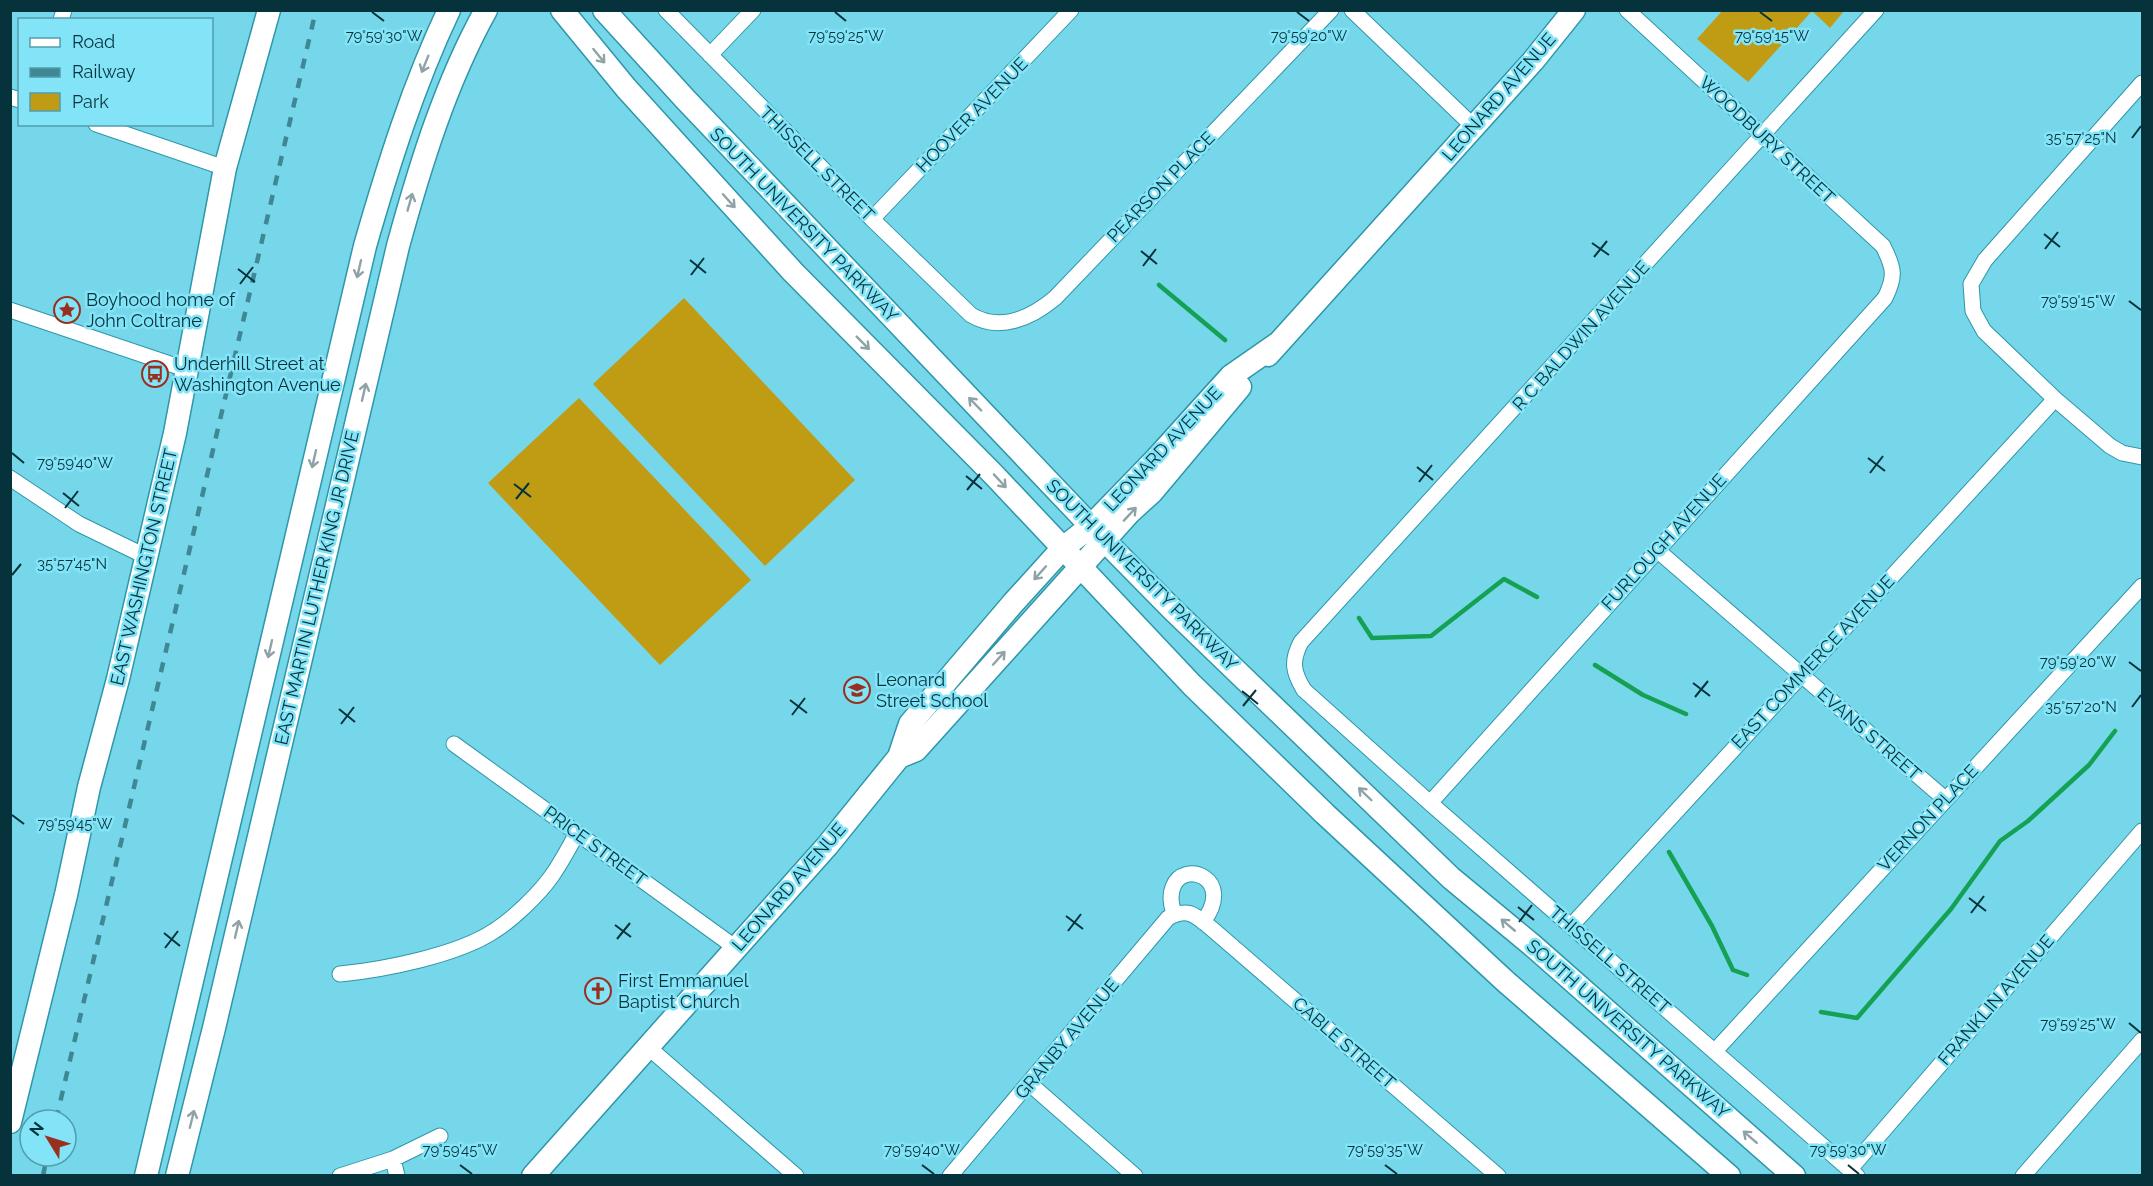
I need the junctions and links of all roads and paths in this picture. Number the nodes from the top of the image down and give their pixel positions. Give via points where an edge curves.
1 (269, 10) edge
2 (449, 10) edge
3 (486, 10) edge
4 (562, 10) edge
5 (604, 10) edge
6 (666, 10) edge
7 (753, 10) edge
8 (1071, 10) edge
9 (1331, 10) edge
10 (1352, 10) edge
11 (1574, 10) edge
12 (1627, 10) edge
13 (1876, 10) edge
14 (710, 56) junction
15 (2142, 83) edge
16 (102, 126) edge
17 (1474, 127) junction
18 (1763, 137) junction
19 (225, 168) junction
20 (872, 219) junction
21 (1894, 278) joint
22 (10, 310) edge
23 (971, 315) joint
24 (188, 370) junction
25 (2055, 399) junction
26 (2142, 457) edge
27 (10, 478) edge
28 (1098, 534) junction
29 (1063, 548) junction
30 (1657, 550) junction
31 (147, 556) junction
32 (1081, 568) junction
33 (2142, 586) edge
34 (1293, 665) joint
35 (1801, 676) junction
36 (454, 744) dead end
37 (899, 757) junction
38 (1945, 799) junction
39 (1430, 803) junction
40 (2142, 831) edge
41 (577, 833) junction
42 (1181, 914) junction
43 (1203, 922) junction
44 (1571, 926) junction
45 (736, 948) junction
46 (340, 974) dead end
47 (2142, 1040) edge
48 (648, 1047) junction
49 (1715, 1051) junction
50 (1030, 1084) junction
51 (14, 1093) edge
52 (10, 1122) edge
53 (440, 1136) dead end
54 (393, 1160) junction
55 (1854, 1172) edge
56 (146, 1176) edge
57 (177, 1176) edge
58 (340, 1176) edge
59 (397, 1176) edge
60 (533, 1176) edge
61 (796, 1176) edge
62 (950, 1176) edge
63 (1135, 1176) edge
64 (1498, 1176) edge
65 (1729, 1176) edge
66 (1794, 1176) edge
67 (2023, 1176) edge

1 - 19 main road, EAST WASHINGTON STREET
2 -> 56 main road, EAST MARTIN LUTHER KING JR DRIVE via 406,112 365,246
57 -> 3 main road, EAST MARTIN LUTHER KING JR DRIVE via 398,246 422,161 450,87
4 -> 29 main road, SOUTH UNIVERSITY PARKWAY via 626,88 793,272
28 -> 5 main road, SOUTH UNIVERSITY PARKWAY
6 - 14 street, THISSELL STREET
7 - 14 street
8 - 20 street, HOOVER AVENUE
9 - 23 street, PEARSON PLACE via 1055,298 1029,316 1013,321 985,322
10 - 17 street
11 - 17 main road, LEONARD AVENUE
12 - 18 street, WOODBURY STREET
13 - 18 street, R C BALDWIN AVENUE
14 - 20 street, THISSELL STREET
15 - 25 street via 1985,260 1971,284 1972,311 1984,331
16 - 19 street
17 - 28 main road, LEONARD AVENUE via 1277,344 1231,376 1156,459
18 - 21 street, WOODBURY STREET via 1883,246
18 - 34 street, R C BALDWIN AVENUE via 1301,642
19 - 24 main road, EAST WASHINGTON STREET
20 - 23 street, THISSELL STREET
21 - 30 street, FURLOUGH AVENUE via 1885,298
22 - 24 street
24 - 31 main road, EAST WASHINGTON STREET
25 - 26 street via 2110,446
25 - 35 street, EAST COMMERCE AVENUE
27 - 31 street via 79,524
28 - 29 main road, LEONARD AVENUE
28 - 32 main road, LEONARD AVENUE
66 -> 28 main road, SOUTH UNIVERSITY PARKWAY via 1451,878
29 - 32 main road, SOUTH UNIVERSITY PARKWAY
29 -> 37 main road, LEONARD AVENUE via 910,724
30 - 35 street, EVANS STREET
30 - 39 street, FURLOUGH AVENUE
31 - 51 main road, EAST WASHINGTON STREET
37 -> 32 main road, LEONARD AVENUE via 916,750
32 - 65 main road, SOUTH UNIVERSITY PARKWAY via 1192,685 1325,814 1505,981
33 - 38 street, VERNON PLACE
34 - 39 street, THISSELL STREET via 1304,690
35 - 38 street, EVANS STREET
35 - 44 street, EAST COMMERCE AVENUE
36 - 41 street, PRICE STREET
37 - 45 main road, LEONARD AVENUE via 827,846
38 - 49 street, VERNON PLACE
39 - 44 street, THISSELL STREET
40 - 55 street, FRANKLIN AVENUE
41 - 45 street, PRICE STREET
41 - 46 street via 550,878 495,931 435,955
42 - 43 street, CABLE STREET
42 - 43 street via 1170,899 1173,885 1192,873 1204,877 1215,894 1214,904
42 - 50 street, GRANBY AVENUE via 1168,918
43 - 64 street, CABLE STREET
44 - 49 street, THISSELL STREET
45 - 48 main road, LEONARD AVENUE
47 - 67 street
48 - 60 main road, LEONARD AVENUE
48 - 61 street
49 - 55 street, THISSELL STREET
50 - 62 street, GRANBY AVENUE
50 - 63 street
51 - 52 main road, EAST WASHINGTON STREET
53 - 54 street
54 - 58 street
54 - 59 street

